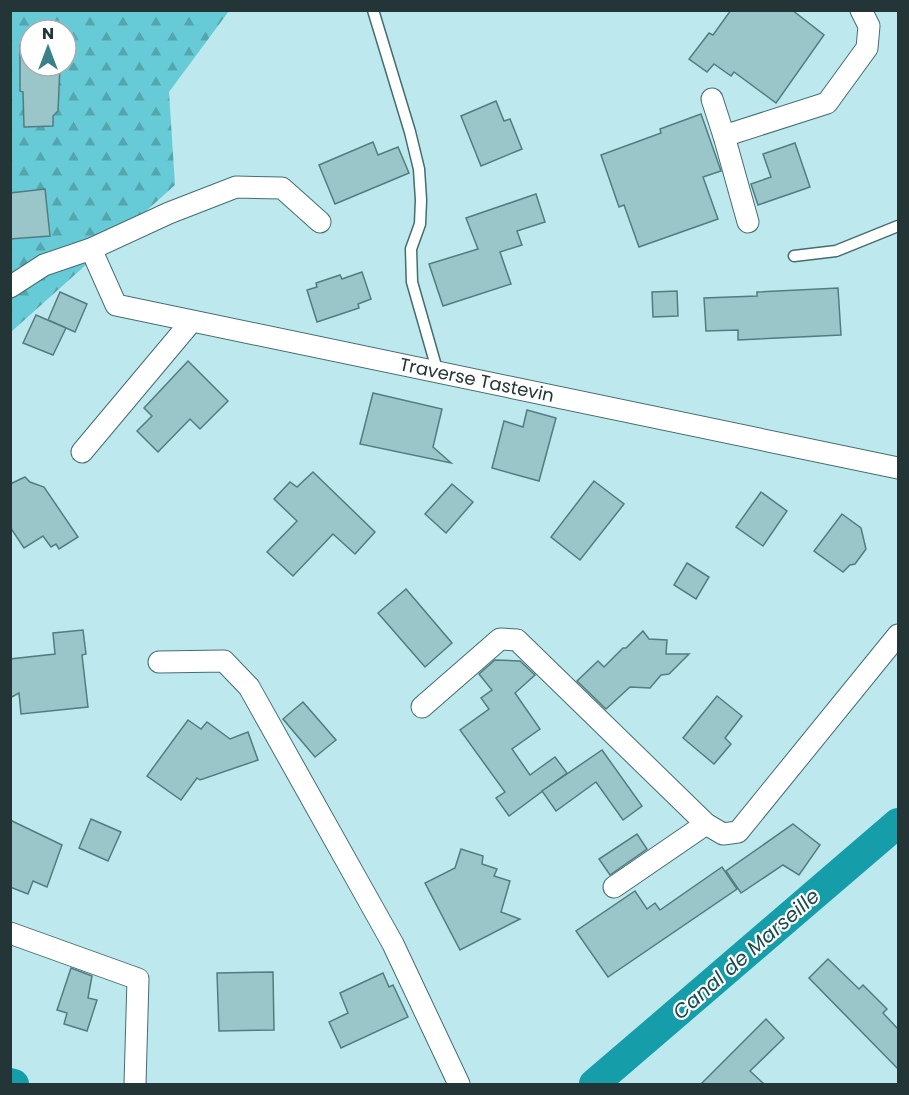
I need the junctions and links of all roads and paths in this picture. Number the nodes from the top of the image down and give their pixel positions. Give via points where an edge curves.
1 (373, 10) edge
2 (861, 10) edge
3 (712, 99) dead end
4 (724, 136) junction
5 (320, 222) dead end
6 (748, 222) dead end
7 (898, 226) edge
8 (91, 249) junction
9 (794, 256) dead end
10 (10, 287) edge
11 (191, 322) junction
12 (439, 374) junction
13 (82, 452) dead end
14 (898, 468) edge
15 (898, 635) edge
16 (159, 662) dead end
17 (422, 707) dead end
18 (706, 824) junction
19 (614, 887) dead end
20 (10, 933) edge
21 (135, 1084) edge
22 (459, 1084) edge

1 - 12 lane via 419,169 420,224 411,249 412,282
2 - 4 street via 869,26 867,48 826,103
3 - 4 street
4 - 6 street
5 - 8 street via 282,188 236,187
7 - 9 lane via 836,251
8 - 10 street via 44,265
8 - 11 street, Traverse Tastevin via 116,305
11 - 12 street, Traverse Tastevin
11 - 13 street
12 - 14 street, Traverse Tastevin
15 - 18 street via 738,832 723,834
16 - 22 street via 224,661 249,687 393,944
17 - 18 street via 500,639 518,640
18 - 19 street
20 - 21 street via 138,979

